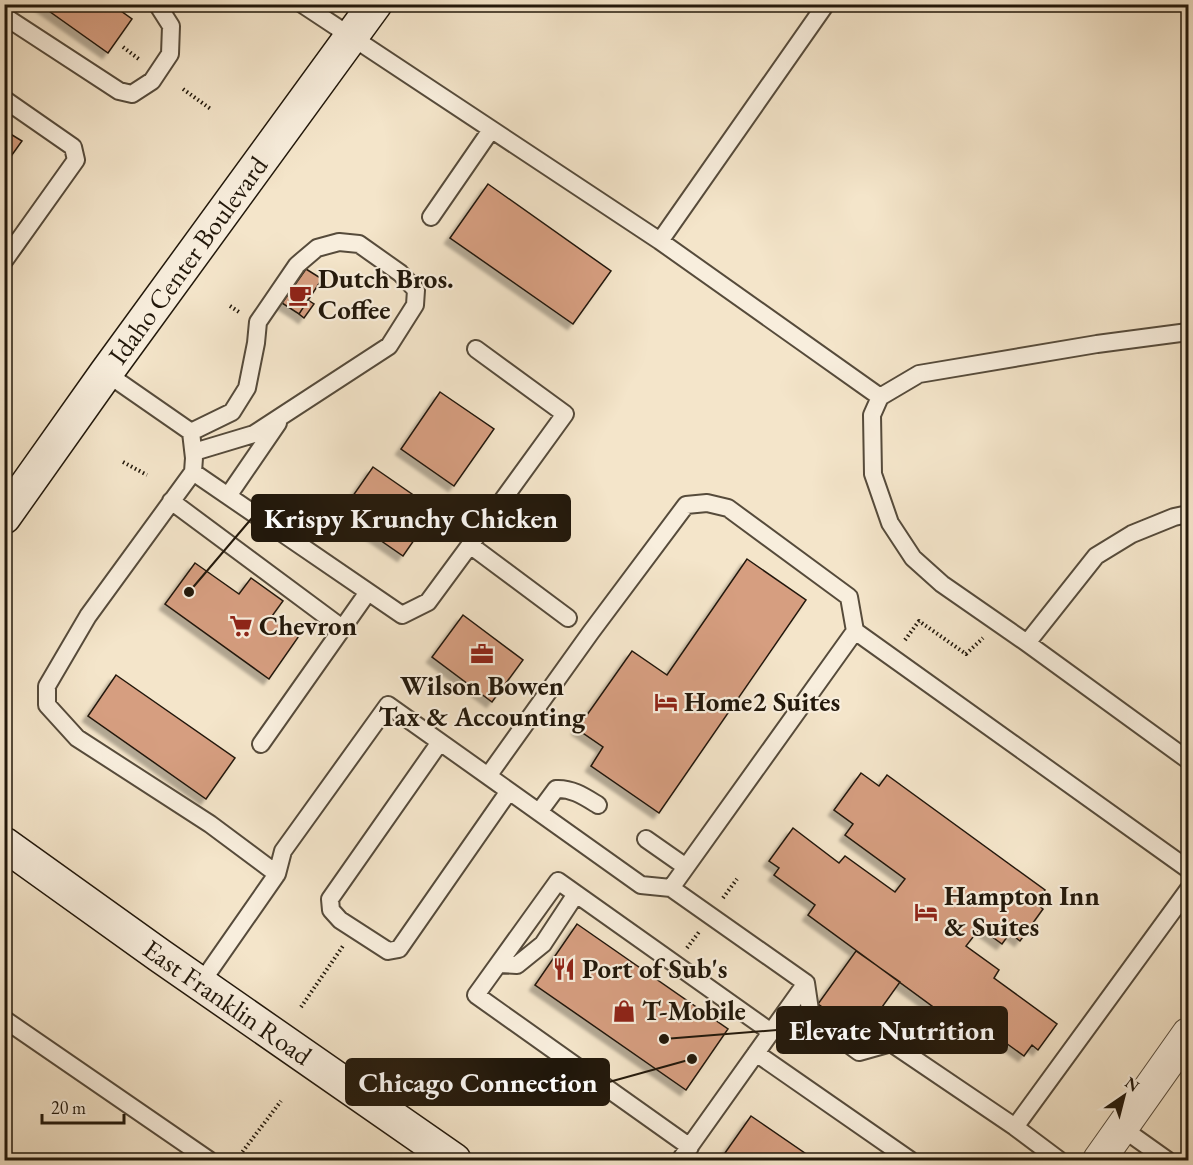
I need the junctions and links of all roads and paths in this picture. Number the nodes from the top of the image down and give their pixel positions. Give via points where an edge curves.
1 (157, 4) edge
2 (302, 4) edge
3 (375, 4) edge
4 (826, 4) edge
5 (4, 16) edge
6 (352, 39) junction
7 (123, 47) dead end
8 (140, 60) dead end
9 (183, 89) dead end
10 (4, 99) edge
11 (212, 110) dead end
12 (491, 130) junction
13 (431, 217) dead end
14 (660, 241) junction
15 (4, 261) edge
16 (1188, 332) edge
17 (476, 349) dead end
18 (106, 373) junction
19 (880, 397) junction
20 (284, 414) junction
21 (191, 432) junction
22 (194, 452) junction
23 (123, 462) dead end
24 (193, 472) junction
25 (147, 475) dead end
26 (512, 487) junction
27 (228, 496) junction
28 (171, 501) junction
29 (1188, 514) edge
30 (553, 515) dead end
31 (4, 517) edge
32 (470, 545) junction
33 (368, 591) junction
34 (568, 618) dead end
35 (1000, 624) junction
36 (342, 628) junction
37 (855, 631) junction
38 (903, 643) dead end
39 (1028, 643) junction
40 (440, 742) junction
41 (261, 744) dead end
42 (1188, 760) edge
43 (488, 776) junction
44 (509, 791) junction
45 (598, 805) dead end
46 (539, 812) junction
47 (646, 839) dead end
48 (4, 843) edge
49 (686, 867) junction
50 (4, 869) edge
51 (1188, 869) edge
52 (45, 873) junction
53 (277, 874) junction
54 (737, 879) dead end
55 (671, 888) junction
56 (1188, 890) edge
57 (576, 894) junction
58 (722, 899) dead end
59 (347, 941) dead end
60 (499, 964) junction
61 (201, 983) junction
62 (806, 983) junction
63 (301, 1006) dead end
64 (4, 1019) edge
65 (771, 1032) junction
66 (1188, 1034) edge
67 (756, 1053) junction
68 (281, 1101) dead end
69 (1015, 1127) junction
70 (1122, 1128) junction
71 (685, 1154) edge
72 (439, 1155) edge
73 (237, 1159) edge
74 (1100, 1160) edge
75 (209, 1161) edge
76 (910, 1161) edge
77 (1059, 1161) edge
78 (1167, 1161) edge

1 - 5 lane via 171,26 170,54 152,81 132,94 119,91
2 - 6 lane
3 - 6 main road, Idaho Center Boulevard
4 - 14 lane
6 - 12 lane
6 - 18 main road, Idaho Center Boulevard
7 - 8 path
9 - 11 path
10 - 15 lane via 73,147 76,160
12 - 13 lane
12 - 14 lane
14 - 19 lane
16 - 19 lane via 919,374
17 - 26 lane via 565,414
18 - 21 lane
18 - 31 main road, Idaho Center Boulevard
19 - 35 lane via 872,415 873,474 890,524 913,558 942,584
20 - 21 lane via 389,346 415,305 416,290 400,273 359,244 339,242 317,248 297,266 258,322 247,388 232,412
20 - 22 lane via 254,434
20 - 27 lane
21 - 22 lane
22 - 24 lane
23 - 25 path
24 - 27 lane
24 - 28 lane
26 - 30 path
26 - 32 lane
27 - 33 lane
28 - 36 lane
28 - 53 lane via 88,616 47,686 47,705 77,738 210,824
29 - 39 lane via 1132,534 1096,556
32 - 33 lane via 428,602 402,615
32 - 34 lane
33 - 36 lane
35 - 38 path via 966,654 919,621
35 - 39 lane
36 - 41 lane
37 - 43 lane via 849,597 728,508 707,503 686,505
37 - 49 lane
37 - 51 lane
39 - 42 lane
40 - 43 lane
40 - 44 lane via 330,899 340,920 388,951 399,949
40 - 53 lane via 388,705 284,851
43 - 44 lane
44 - 46 lane
45 - 46 lane via 577,792 556,789
46 - 55 lane via 641,885
47 - 49 lane
48 - 52 main road, East Franklin Road
49 - 55 lane
50 - 52 main road
52 - 61 main road, East Franklin Road
53 - 61 lane
54 - 58 path
55 - 62 lane
56 - 69 lane
57 - 60 lane via 543,944 517,965
57 - 60 lane via 558,882
57 - 65 lane
59 - 63 path
60 - 71 lane via 476,995
61 - 72 main road, East Franklin Road
62 - 65 lane
62 - 69 lane via 811,1017 859,1052 891,1043
64 - 75 lane
65 - 67 lane
66 - 70 street
67 - 71 lane
67 - 76 lane
68 - 73 path
69 - 77 lane
70 - 74 street
70 - 78 lane

